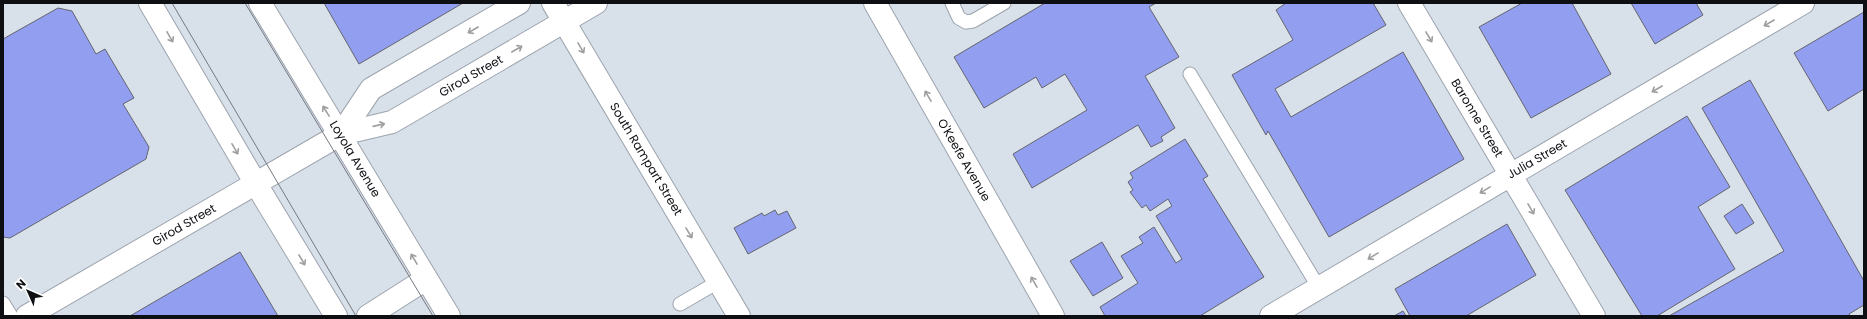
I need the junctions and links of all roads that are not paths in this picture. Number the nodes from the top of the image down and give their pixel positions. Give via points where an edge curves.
1 (150, 3) edge
2 (260, 3) edge
3 (519, 3) edge
4 (554, 3) edge
5 (596, 3) edge
6 (952, 3) edge
7 (1004, 3) edge
8 (1409, 3) edge
9 (1801, 3) edge
10 (881, 5) edge
11 (565, 21) junction
12 (1190, 74) dead end
13 (341, 134) junction
14 (1511, 175) junction
15 (256, 184) junction
16 (426, 279) junction
17 (718, 282) junction
18 (1319, 288) junction
19 (3, 303) edge
20 (680, 304) dead end
21 (11, 316) edge
22 (27, 316) edge
23 (336, 316) edge
24 (368, 316) edge
25 (449, 316) edge
26 (739, 316) edge
27 (1053, 316) edge
28 (1271, 316) edge
29 (1594, 316) edge

1 -> 15 street
13 -> 2 street, Loyola Avenue
3 -> 13 street, Girod Street via 372,89
4 - 11 street, South Rampart Street
5 - 11 street, Girod Street
6 - 7 lane via 959,18 966,22 973,21
8 -> 14 street, Baronne Street
9 -> 14 street, Julia Street
27 -> 10 street, O'Keefe Avenue
13 -> 11 street, Girod Street via 392,122
11 -> 17 street, South Rampart Street
12 - 18 lane
13 - 15 street, Girod Street
16 -> 13 street, Loyola Avenue
14 -> 18 street, Julia Street
14 -> 29 street, Baronne Street
15 - 22 street, Girod Street
15 -> 23 street
16 - 24 street
16 - 25 street, Loyola Avenue
17 - 20 lane
17 - 26 street, South Rampart Street
18 - 28 street, Julia Street
19 - 21 lane

